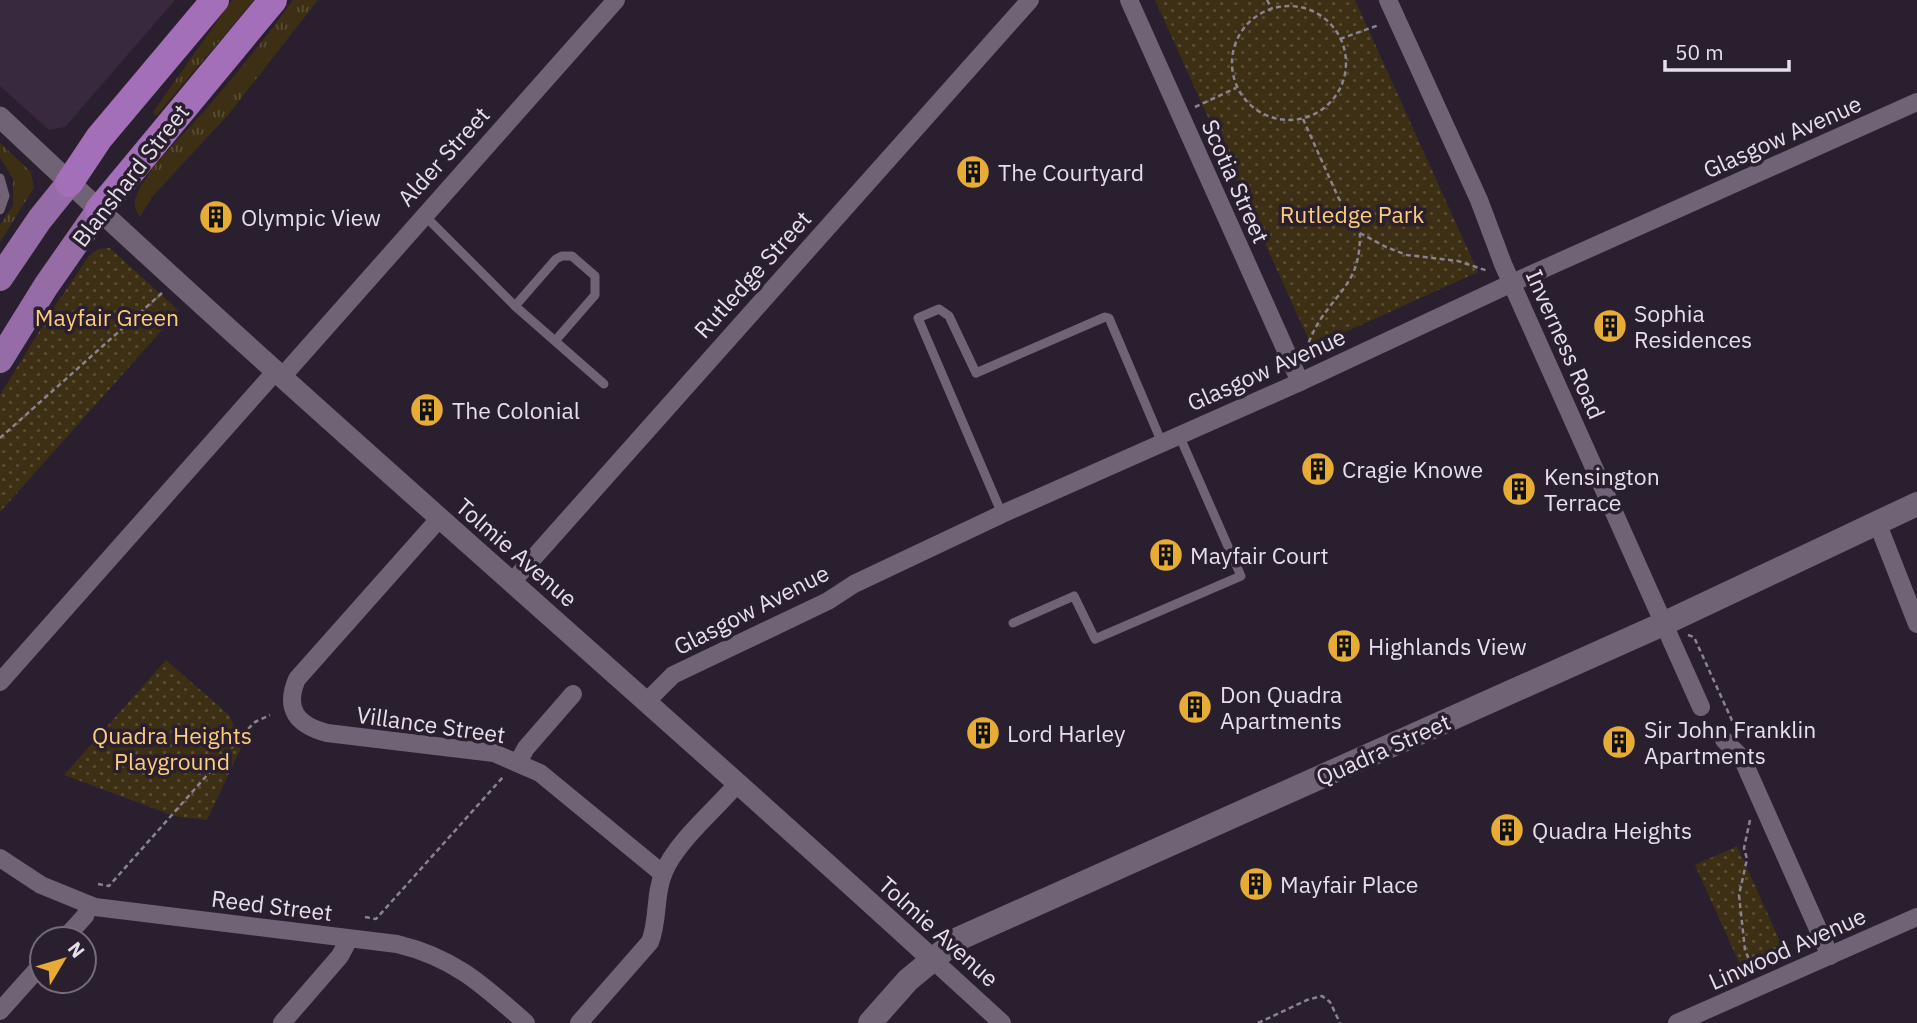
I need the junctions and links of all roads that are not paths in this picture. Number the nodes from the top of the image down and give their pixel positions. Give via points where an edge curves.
1 (215, 0) edge
2 (272, 0) edge
3 (616, 0) edge
4 (1030, 0) edge
5 (1129, 0) edge
6 (1388, 0) edge
7 (1917, 102) edge
8 (0, 117) edge
9 (0, 178) edge
10 (69, 183) junction
11 (0, 210) edge
12 (99, 211) junction
13 (423, 215) junction
14 (0, 278) edge
15 (1512, 283) junction
16 (515, 306) junction
17 (555, 341) junction
18 (0, 360) edge
19 (278, 375) junction
20 (1300, 382) junction
21 (604, 384) dead end
22 (1179, 435) junction
23 (1162, 443) junction
24 (1917, 504) edge
25 (1002, 514) junction
26 (439, 519) junction
27 (1877, 522) junction
28 (512, 582) junction
29 (1013, 623) dead end
30 (1663, 624) junction
31 (1917, 624) edge
32 (0, 682) edge
33 (573, 694) dead end
34 (646, 702) junction
35 (1701, 707) dead end
36 (1724, 740) road end
37 (518, 762) junction
38 (738, 783) junction
39 (0, 858) edge
40 (663, 874) junction
41 (89, 905) junction
42 (1917, 917) edge
43 (77, 925) edge
44 (349, 939) junction
45 (1830, 956) junction
46 (932, 959) junction
47 (28, 980) edge
48 (0, 1011) edge
49 (282, 1023) edge
50 (526, 1023) edge
51 (579, 1023) edge
52 (870, 1023) edge
53 (1002, 1023) edge
54 (1677, 1023) edge

1 - 10 highway, Blanshard Street via 99,138
2 - 12 highway, Blanshard Street
3 - 13 street, Alder Street
4 - 28 street, Rutledge Street
5 - 20 street, Scotia Street
6 - 15 street, Inverness Road
7 - 15 street, Glasgow Avenue
8 - 10 street, Tolmie Avenue
9 - 11 lane via 5,196
10 - 12 street, Tolmie Avenue
10 - 14 main road, Blanshard Street
12 - 18 main road, Blanshard Street
12 - 19 street, Tolmie Avenue
13 - 16 lane
13 - 19 street, Alder Street
15 - 20 street, Glasgow Avenue
15 - 30 street, Inverness Road
16 - 17 lane
16 - 17 lane via 562,256 572,256 595,276 595,295
17 - 21 lane
19 - 26 street, Tolmie Avenue
19 - 32 street, Alder Street
20 - 22 street, Glasgow Avenue
22 - 23 street, Glasgow Avenue
22 - 29 lane via 1241,576 1095,639 1074,596
23 - 25 street, Glasgow Avenue
23 - 25 lane via 1109,318 976,373 949,316 939,309 916,320
24 - 27 main road, Quadra Street
25 - 34 street, Glasgow Avenue via 673,675
26 - 28 street, Tolmie Avenue
26 - 37 street, Villance Street via 297,679 292,705 305,725 327,733 494,753
27 - 30 main road, Quadra Street
27 - 31 street
28 - 34 street, Tolmie Avenue
30 - 35 street, Inverness Road
30 - 46 main road, Quadra Street via 958,939
33 - 37 street
34 - 38 street, Tolmie Avenue
36 - 45 street via 1742,758
37 - 40 street, Villance Street via 540,772
38 - 40 street via 673,855
38 - 46 street, Tolmie Avenue
39 - 41 street, Reed Street via 41,885
40 - 51 street via 650,942
41 - 43 street
41 - 44 street, Reed Street
42 - 45 street, Linwood Avenue
44 - 49 street via 340,956
44 - 50 street, Reed Street via 426,951 453,964
45 - 54 street, Linwood Avenue
46 - 52 main road, Quadra Street
46 - 53 street, Tolmie Avenue
47 - 48 street

